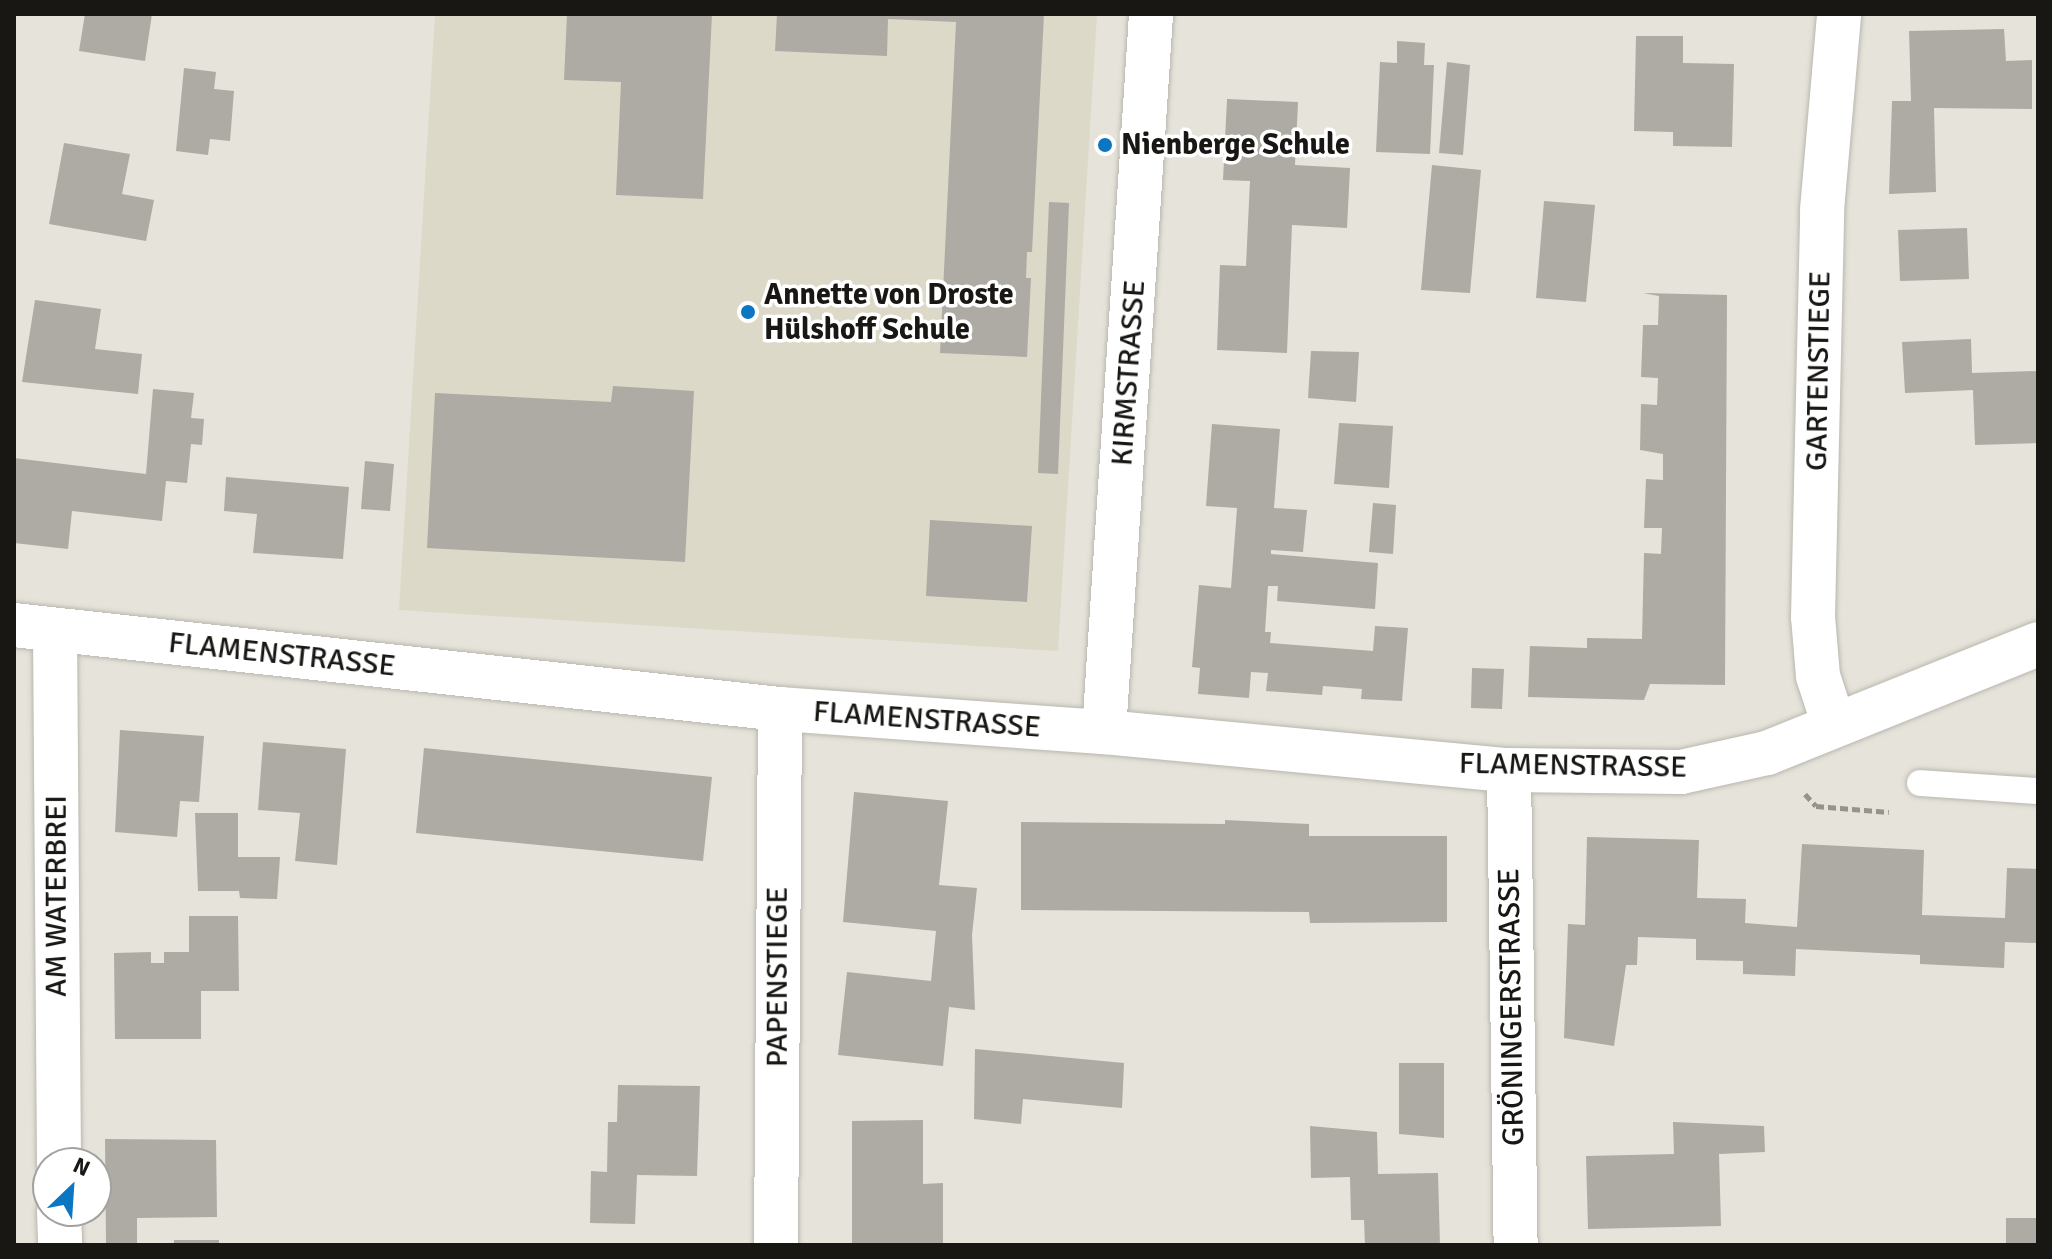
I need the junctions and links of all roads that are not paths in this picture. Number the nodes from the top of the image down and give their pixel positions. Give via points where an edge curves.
1 (1151, 14) edge
2 (1839, 14) edge
3 (34, 627) edge
4 (2038, 644) edge
5 (780, 709) junction
6 (1834, 725) junction
7 (1104, 732) junction
8 (1509, 770) junction
9 (1920, 783) road end
10 (2038, 791) edge
11 (58, 1147) edge
12 (776, 1245) edge
13 (1516, 1245) edge

1 - 7 street, KIRMSTRASSE
2 - 6 street, GARTENSTIEGE via 1822,210 1813,617 1818,676
3 - 5 street, FLAMENSTRASSE
3 - 11 street, AM WATERBREI
4 - 6 street, FLAMENSTRASSE
5 - 7 street, FLAMENSTRASSE
5 - 12 street, PAPENSTIEGE
6 - 8 street, FLAMENSTRASSE via 1767,753 1681,772
7 - 8 street, FLAMENSTRASSE
8 - 13 street, GRÖNINGERSTRASSE
9 - 10 lane

